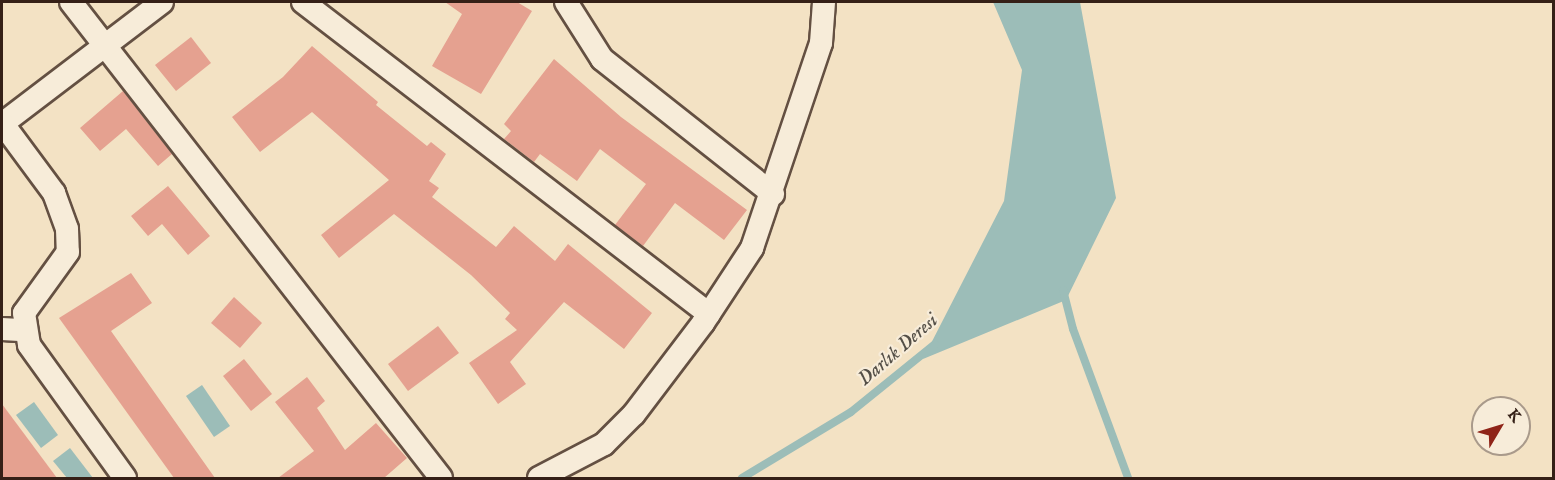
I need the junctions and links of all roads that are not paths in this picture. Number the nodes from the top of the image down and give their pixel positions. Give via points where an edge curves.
1 (71, 2) edge
2 (162, 2) edge
3 (303, 2) edge
4 (566, 2) edge
5 (824, 2) edge
6 (104, 48) junction
7 (2, 124) edge
8 (773, 194) junction
9 (709, 314) junction
10 (2, 329) edge
11 (24, 330) junction
12 (124, 478) edge
13 (441, 478) edge
14 (539, 478) edge

1 - 6 street
2 - 6 street
3 - 9 street
4 - 8 street via 602,59
5 - 8 street via 821,43
6 - 7 street
6 - 13 street
7 - 11 street via 54,193 67,228 68,252 24,313
8 - 9 street via 752,248
9 - 14 street via 634,414 604,444
10 - 11 street
11 - 12 street via 29,345

